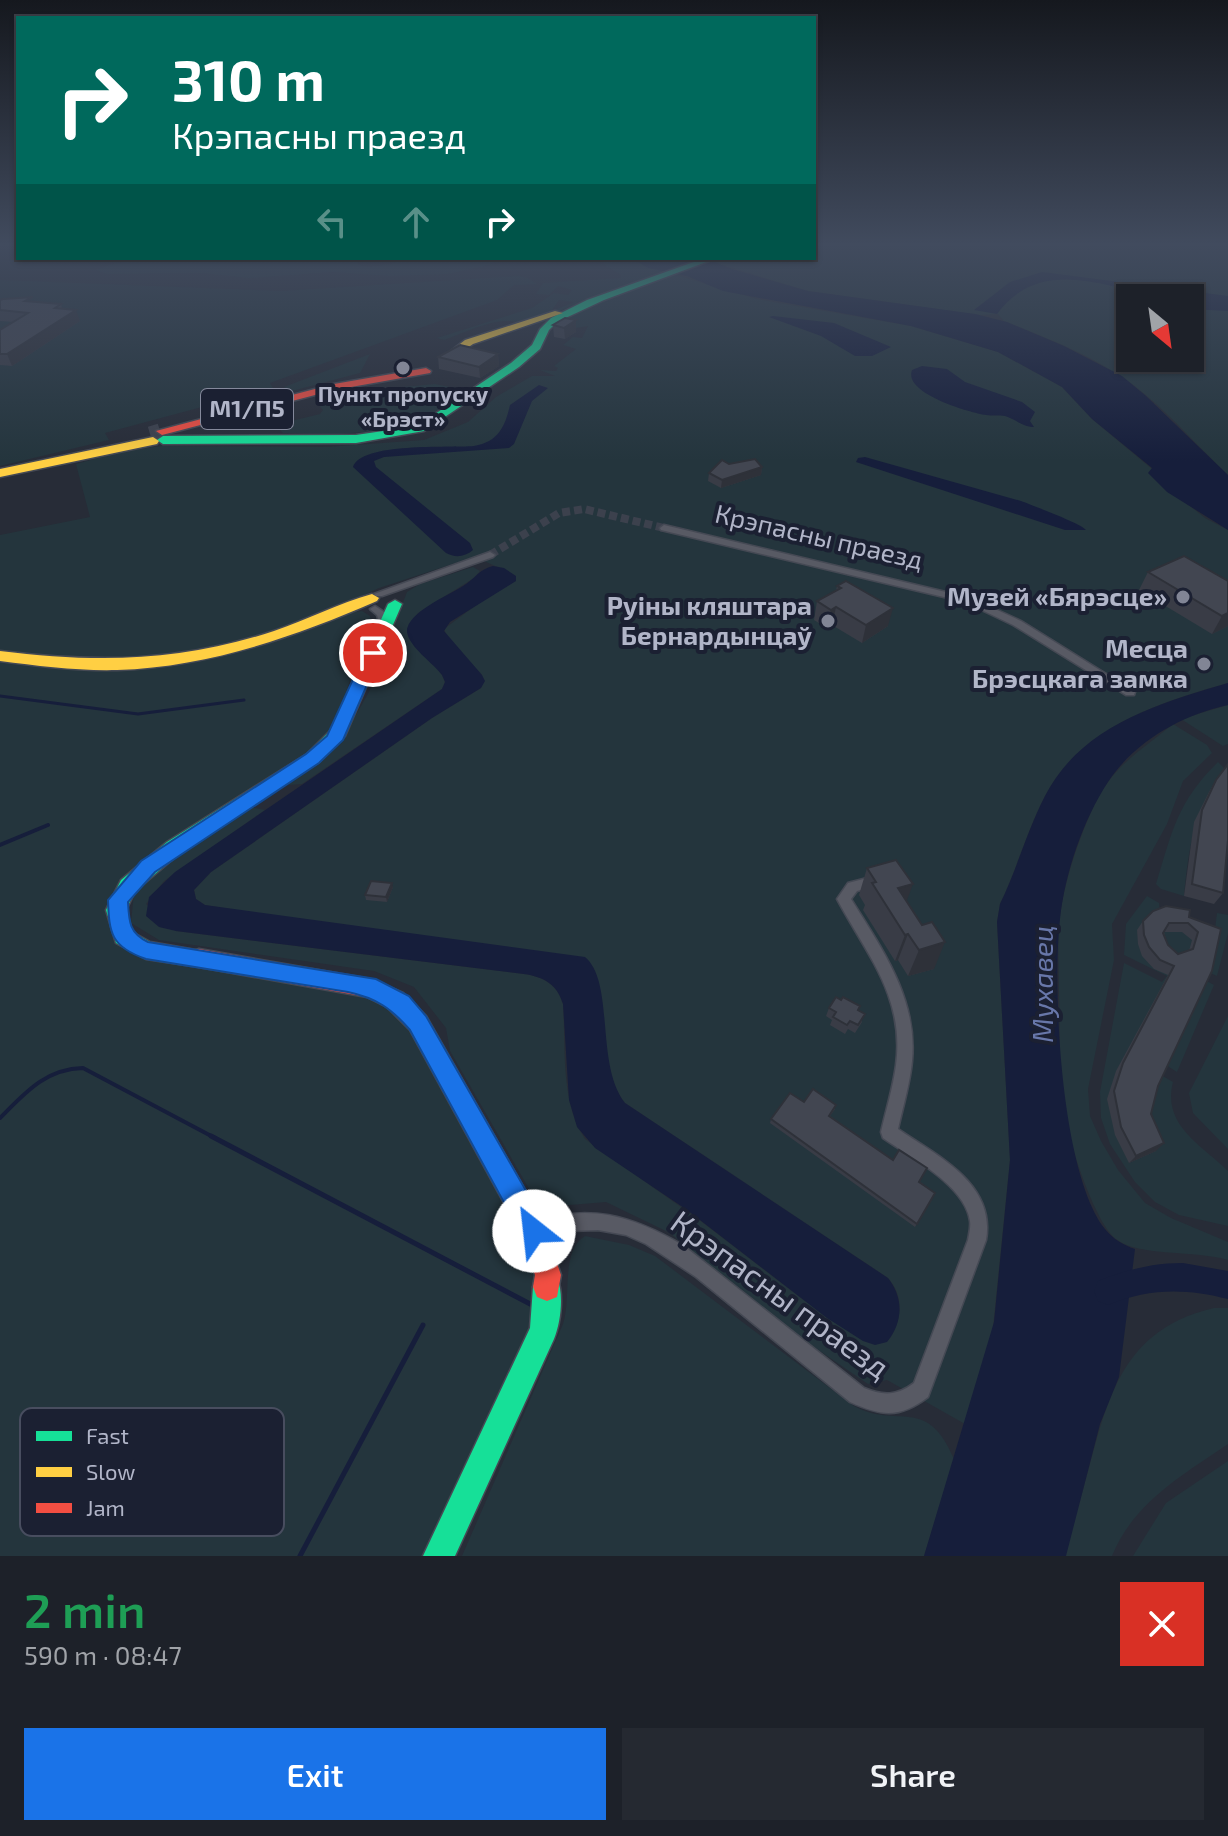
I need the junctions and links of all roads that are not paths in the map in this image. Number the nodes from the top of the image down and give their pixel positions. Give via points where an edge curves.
1 (548, 316) edge
2 (563, 316) edge
3 (456, 351) edge
4 (426, 371) dead end
5 (157, 437) junction
6 (0, 471) edge
7 (664, 528) tunnel mouth
8 (490, 555) tunnel mouth
9 (386, 599) junction
10 (0, 656) edge
11 (1130, 692) dead end
12 (878, 880) edge
13 (534, 1231) junction
14 (439, 1556) edge

1 - 3 main road, М1/П5
2 - 5 main road, М1/П5 via 515,365 420,429 356,439
4 - 5 main road, М1/П5 via 334,387
5 - 6 main road, М1/П5
7 - 11 street, Крэпасны праезд via 968,600 1017,623
8 - 9 street
9 - 10 main road via 258,642 160,661 77,665
9 - 13 main road via 385,626 334,740 148,866 118,900 117,923 123,937 146,950 348,982 376,988 401,1003 418,1023
12 - 13 street, Крэпасны праезд via 853,887 844,899 895,985 905,1036 889,1132 957,1182 979,1220 977,1240 921,1390 894,1406 857,1395 668,1243 590,1219
13 - 14 main road via 548,1275 544,1329

